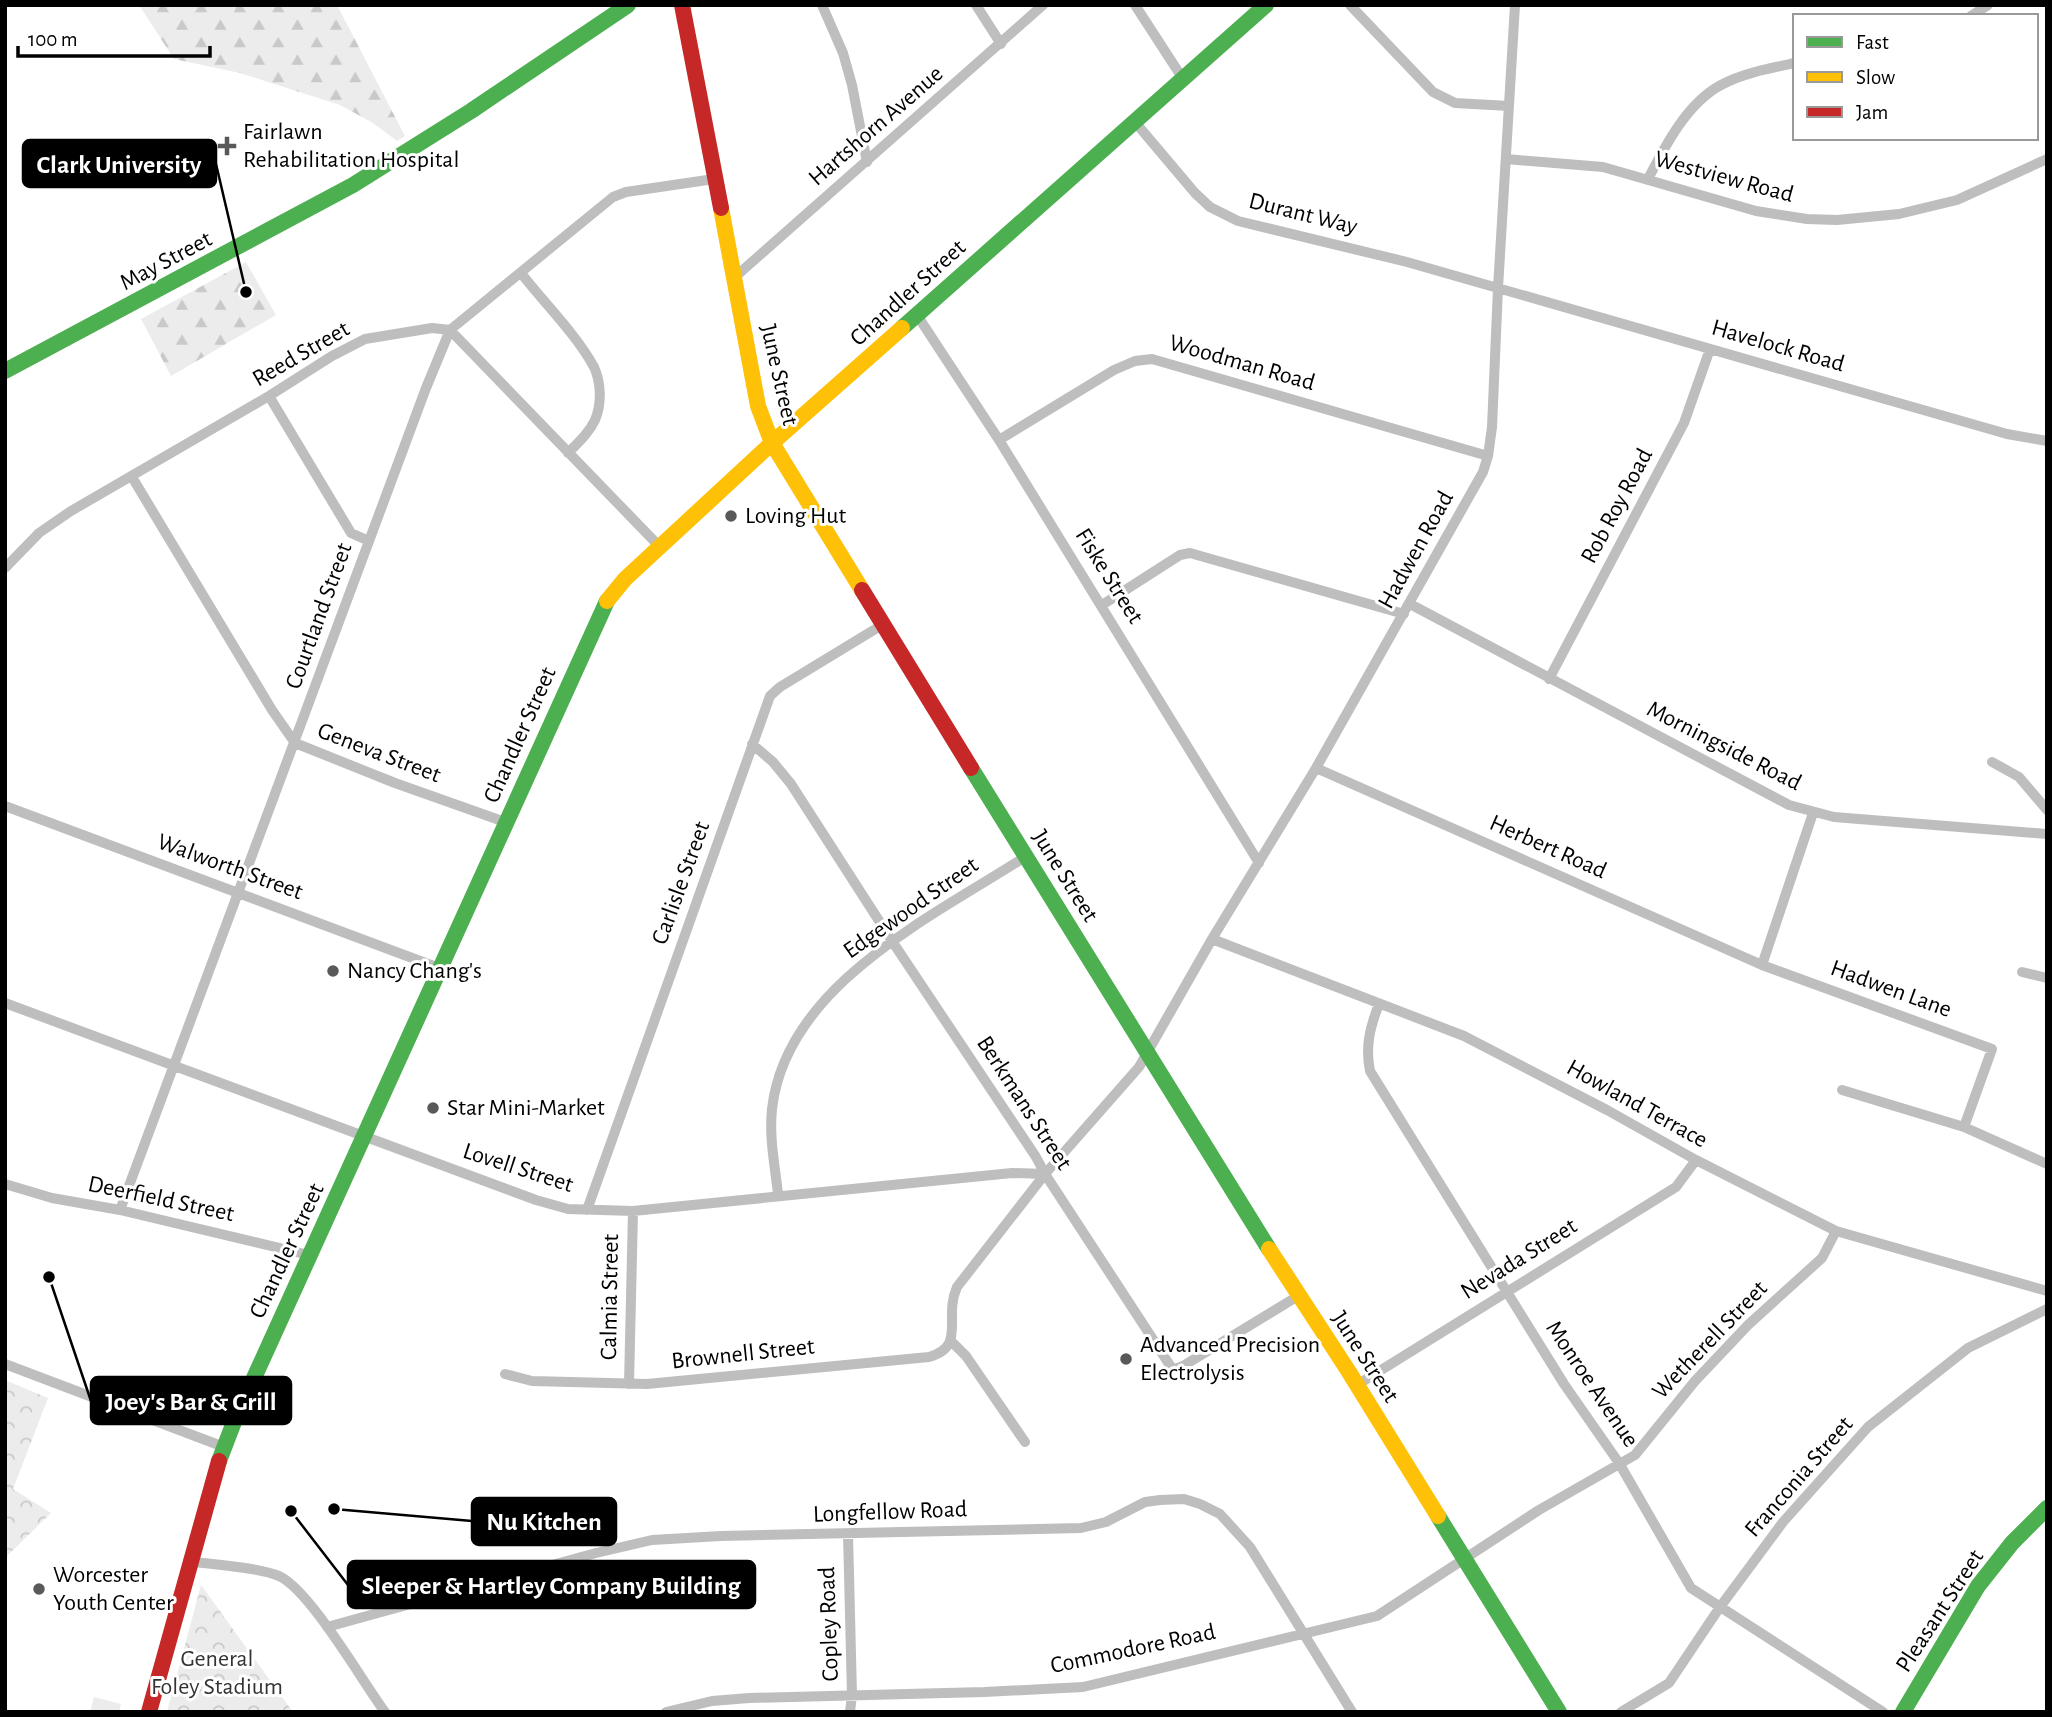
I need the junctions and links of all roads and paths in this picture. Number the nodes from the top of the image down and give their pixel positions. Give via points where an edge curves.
1 (628, 5) edge
2 (682, 5) edge
3 (822, 5) edge
4 (976, 5) edge
5 (1043, 5) edge
6 (1135, 5) edge
7 (1266, 5) edge
8 (1350, 5) edge
9 (1515, 5) edge
10 (1000, 44) junction
11 (1793, 64) edge
12 (1183, 79) junction
13 (1509, 106) junction
14 (1135, 122) junction
15 (1506, 159) junction
16 (2047, 159) edge
17 (867, 162) junction
18 (714, 179) junction
19 (1648, 179) junction
20 (521, 273) junction
21 (735, 277) junction
22 (1498, 288) junction
23 (917, 315) junction
24 (450, 330) junction
25 (1710, 349) junction
26 (5, 371) edge
27 (269, 396) junction
28 (999, 440) junction
29 (2047, 441) edge
30 (772, 443) junction
31 (568, 453) junction
32 (1488, 456) junction
33 (132, 477) junction
34 (369, 541) junction
35 (659, 546) junction
36 (5, 568) edge
37 (1102, 605) junction
38 (1407, 609) junction
39 (882, 625) junction
40 (1549, 679) junction
41 (295, 743) junction
42 (752, 744) junction
43 (1992, 762) dead end
44 (1316, 768) junction
45 (5, 806) edge
46 (2047, 810) edge
47 (1813, 813) junction
48 (505, 822) junction
49 (2047, 834) edge
50 (1025, 857) junction
51 (1259, 863) junction
52 (238, 893) junction
53 (1212, 940) junction
54 (892, 941) junction
55 (1762, 965) junction
56 (439, 968) junction
57 (2022, 972) dead end
58 (2047, 978) edge
59 (5, 1003) edge
60 (1379, 1004) junction
61 (1146, 1051) junction
62 (173, 1066) junction
63 (1842, 1090) dead end
64 (1964, 1127) junction
65 (365, 1136) junction
66 (1696, 1160) junction
67 (2047, 1164) edge
68 (1045, 1174) junction
69 (5, 1184) edge
70 (778, 1195) junction
71 (120, 1210) junction
72 (587, 1210) junction
73 (633, 1211) junction
74 (1836, 1231) junction
75 (309, 1255) junction
76 (2047, 1292) edge
77 (1507, 1293) junction
78 (1298, 1296) junction
79 (2047, 1309) edge
80 (952, 1342) junction
81 (5, 1364) edge
82 (505, 1374) dead end
83 (629, 1384) junction
84 (1357, 1385) junction
85 (1025, 1442) dead end
86 (224, 1447) junction
87 (1619, 1463) junction
88 (2047, 1507) edge
89 (848, 1534) junction
90 (188, 1561) junction
91 (1464, 1561) junction
92 (1720, 1607) junction
93 (327, 1628) junction
94 (1304, 1633) junction
95 (852, 1695) junction
96 (149, 1712) edge
97 (385, 1712) edge
98 (666, 1712) edge
99 (850, 1712) edge
100 (1352, 1712) edge
101 (1559, 1712) edge
102 (1621, 1712) edge
103 (1883, 1712) edge
104 (1903, 1712) edge

1 - 26 street, May Street via 353,186
2 - 18 street, June Street
3 - 17 street via 843,53
4 - 10 street
5 - 10 street, Hartshorn Avenue
6 - 12 street
7 - 12 street, Chandler Street
8 - 13 street via 1433,92 1455,103
9 - 13 street, Hadwen Road
10 - 17 street, Hartshorn Avenue
11 - 19 street via 1728,82 1698,102
12 - 14 street, Chandler Street
13 - 15 street, Hadwen Road
14 - 22 street, Durant Way via 1195,193 1224,215
14 - 23 street, Chandler Street
15 - 19 street, Westview Road via 1587,165
15 - 22 street, Hadwen Road
16 - 19 street, Westview Road via 1957,200 1856,219 1767,213
17 - 21 street, Hartshorn Avenue
18 - 20 street via 613,197
18 - 21 street, June Street
20 - 24 street
20 - 31 street via 584,353 599,385 596,418
21 - 30 street, June Street via 758,406
22 - 25 street, Havelock Road
22 - 32 street, Hadwen Road
23 - 28 street, Fiske Street
23 - 30 street, Chandler Street
24 - 27 street, Reed Street via 432,328 365,340
24 - 31 street
24 - 34 street, Courtland Street
25 - 29 street, Havelock Road via 2007,434
25 - 40 street, Rob Roy Road via 1684,423
27 - 33 street, Reed Street
27 - 34 street via 351,533
28 - 32 street, Woodman Road via 1114,370 1152,359
28 - 37 street, Fiske Street
30 - 35 street, Chandler Street
30 - 39 street, June Street
31 - 35 street
32 - 38 street, Hadwen Road
33 - 36 street, Reed Street via 39,533
33 - 41 street, Geneva Street
34 - 41 street, Courtland Street
35 - 48 street, Chandler Street via 607,601
37 - 38 street, Morningside Road via 1180,555 1191,553
37 - 51 street, Fiske Street
38 - 40 street, Morningside Road
38 - 44 street, Hadwen Road
39 - 42 street, Carlisle Street via 770,696
39 - 50 street, June Street
40 - 47 street, Morningside Road via 1789,805
41 - 48 street, Geneva Street
41 - 52 street, Courtland Street
42 - 54 street, Berkmans Street via 791,783
42 - 72 street, Carlisle Street
43 - 46 street via 2019,777
44 - 51 street, Hadwen Road
44 - 55 street, Herbert Road
45 - 52 street, Walworth Street
47 - 49 street, Morningside Road
47 - 55 street
48 - 56 street, Chandler Street
50 - 54 street, Edgewood Street
50 - 61 street, June Street
51 - 53 street, Hadwen Road
52 - 56 street, Walworth Street
52 - 62 street, Courtland Street
53 - 60 street, Howland Terrace
53 - 61 street, Hadwen Road
54 - 68 street, Berkmans Street
54 - 70 street, Edgewood Street via 824,1000 789,1054 772,1108
55 - 64 street, Hadwen Lane via 1992,1049
56 - 65 street, Chandler Street
57 - 58 street
59 - 62 street, Lovell Street
60 - 66 street, Howland Terrace via 1474,1041
60 - 77 street, Monroe Avenue via 1368,1039 1370,1071
61 - 68 street via 1139,1067
61 - 78 street, June Street
62 - 65 street, Lovell Street
62 - 71 street, Courtland Street
63 - 64 street
64 - 67 street
65 - 72 street, Lovell Street via 536,1200
65 - 75 street, Chandler Street
66 - 74 street, Howland Terrace
66 - 77 street, Nevada Street via 1676,1187
68 - 70 street, Lovell Street via 1012,1173
68 - 78 street, Berkmans Street via 1175,1369
68 - 80 street via 957,1287 950,1307
69 - 71 street, Deerfield Street
70 - 73 street, Lovell Street
71 - 75 street, Deerfield Street
72 - 73 street, Lovell Street
73 - 83 street, Calmia Street
74 - 76 street, Howland Terrace
74 - 87 street, Wetherell Street via 1822,1258 1739,1334 1635,1455
75 - 86 street, Chandler Street
77 - 84 street, Nevada Street
77 - 87 street, Monroe Avenue
78 - 84 street, June Street
79 - 92 street, Franconia Street via 1968,1348 1868,1427 1783,1522
80 - 83 street, Brownell Street via 929,1357
80 - 85 street
81 - 86 street
82 - 83 street, Brownell Street via 532,1381
84 - 91 street, June Street
86 - 90 street, Chandler Street
87 - 91 street, Wetherell Street
87 - 92 street, Monroe Avenue via 1691,1588
88 - 104 street, Pleasant Street via 1978,1586
89 - 93 street, Longfellow Road via 652,1540
89 - 94 street, Longfellow Road via 1081,1528 1106,1522 1145,1502 1184,1499 1214,1510 1232,1525
89 - 95 street, Copley Road
90 - 93 street via 282,1577
90 - 96 street, Chandler Street
91 - 94 street, Commodore Road via 1377,1616
91 - 101 street, June Street
92 - 102 street, Franconia Street via 1669,1683
92 - 103 street, Monroe Avenue
93 - 97 street
94 - 95 street, Commodore Road via 1055,1690
94 - 100 street, Longfellow Road
95 - 98 street, Commodore Road via 712,1701
95 - 99 street, Copley Road

